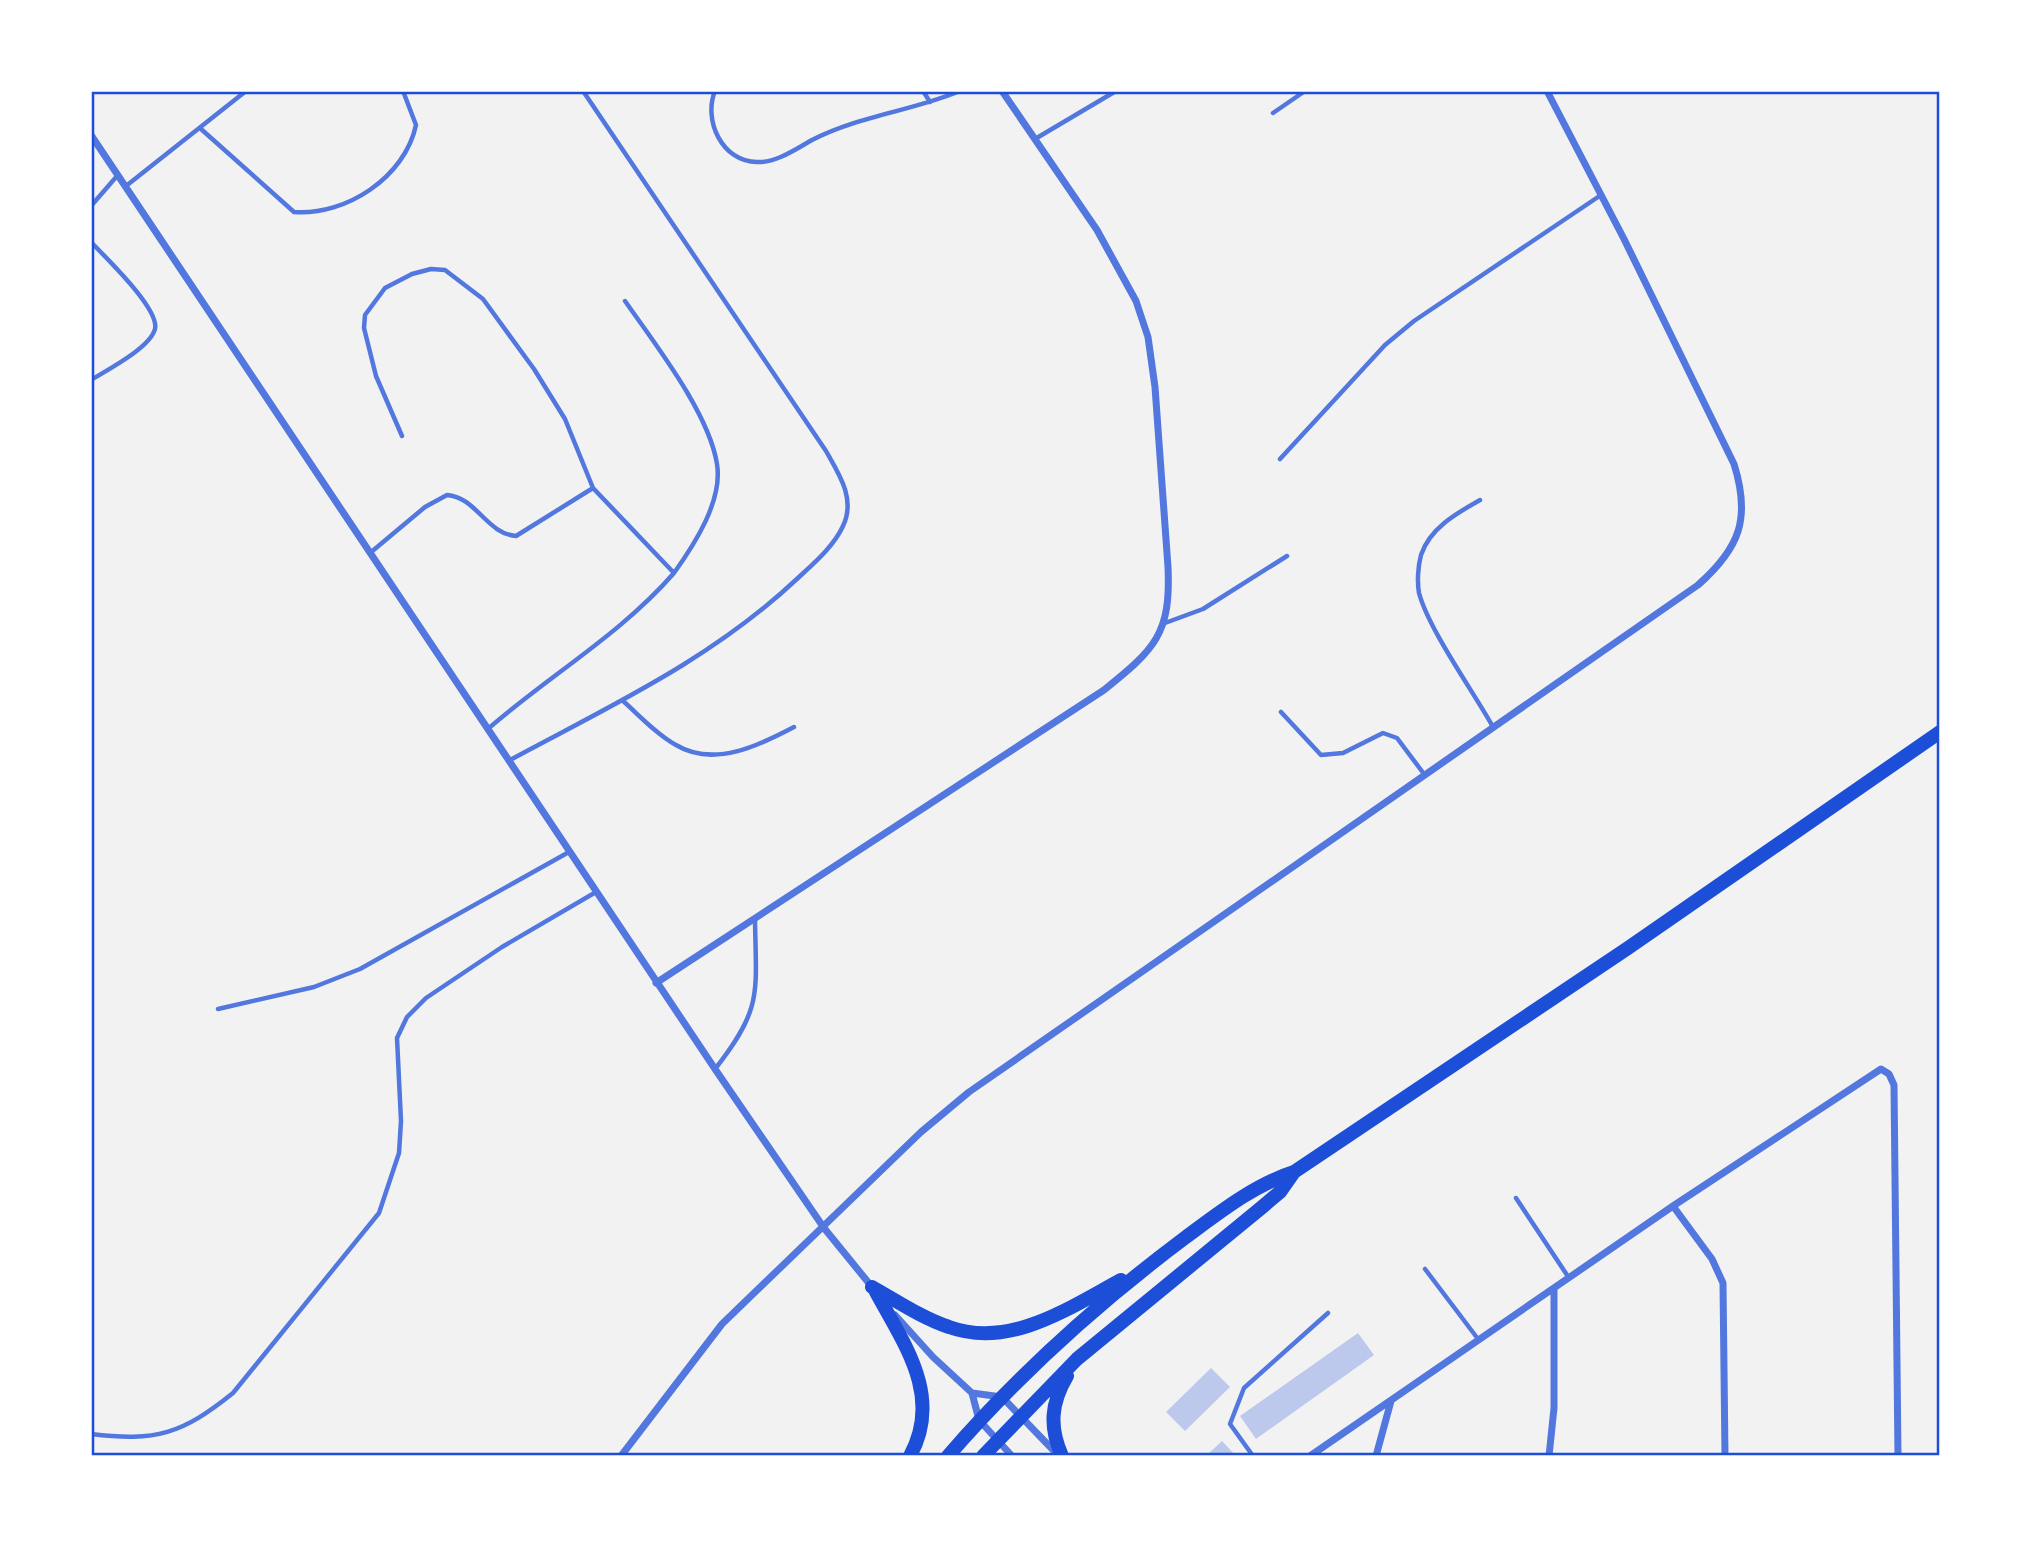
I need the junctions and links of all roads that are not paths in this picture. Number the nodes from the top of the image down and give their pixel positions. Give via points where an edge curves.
1 (246, 91) edge
2 (403, 91) edge
3 (583, 91) edge
4 (715, 91) edge
5 (923, 91) edge
6 (960, 91) edge
7 (1002, 91) edge
8 (1116, 91) edge
9 (1305, 91) edge
10 (1547, 91) edge
11 (930, 102) junction
12 (1273, 113) dead end
13 (201, 129) junction
14 (91, 135) edge
15 (1034, 139) junction
16 (100, 148) junction
17 (91, 154) edge
18 (118, 175) junction
19 (126, 187) junction
20 (1601, 195) junction
21 (91, 206) edge
22 (91, 242) edge
23 (625, 301) dead end
24 (91, 380) edge
25 (402, 436) dead end
26 (1280, 459) dead end
27 (593, 488) junction
28 (1480, 500) dead end
29 (370, 553) junction
30 (1287, 555) dead end
31 (674, 573) junction
32 (1165, 624) junction
33 (622, 700) junction
34 (1281, 712) dead end
35 (794, 727) dead end
36 (1494, 727) junction
37 (489, 728) junction
38 (1940, 732) edge
39 (509, 761) junction
40 (1425, 775) junction
41 (570, 851) junction
42 (597, 892) junction
43 (755, 918) junction
44 (656, 983) junction
45 (218, 1009) dead end
46 (715, 1069) junction
47 (1294, 1172) junction
48 (1516, 1198) dead end
49 (1673, 1206) junction
50 (824, 1228) junction
51 (1147, 1266) junction
52 (1425, 1269) dead end
53 (1569, 1278) junction
54 (874, 1289) junction
55 (1554, 1289) junction
56 (1328, 1312) dead end
57 (1478, 1339) junction
58 (1077, 1359) junction
59 (972, 1393) junction
60 (1002, 1397) junction
61 (1392, 1400) junction
62 (1021, 1416) junction
63 (979, 1420) junction
64 (91, 1434) edge
65 (997, 1440) junction
66 (621, 1456) edge
67 (910, 1456) edge
68 (948, 1456) edge
69 (983, 1456) edge
70 (1012, 1456) edge
71 (1060, 1456) edge
72 (1253, 1456) edge
73 (1310, 1456) edge
74 (1376, 1456) edge
75 (1549, 1456) edge
76 (1725, 1456) edge
77 (1898, 1456) edge

1 - 13 lane
2 - 13 lane via 416,125 406,153 384,178 336,208 294,212
3 - 33 lane via 826,451 847,492 844,525 785,590 655,685
4 - 11 lane via 709,113 717,136 740,157 759,163 785,155 831,130
5 - 11 lane
6 - 11 lane
7 - 15 street
8 - 15 lane
9 - 12 lane
10 - 20 street
13 - 19 lane
14 - 16 street
15 - 32 street via 1125,276 1148,337 1170,599
16 - 17 lane
16 - 18 street
18 - 19 street
18 - 21 lane
19 - 29 street
20 - 26 lane via 1415,321 1378,353
20 - 36 street via 1734,464 1741,485 1741,524 1728,555 1698,585
22 - 24 lane via 146,303 155,329 142,346
23 - 31 lane via 691,402 717,465 710,508
25 - 27 lane via 376,376 365,315 385,288 422,272 446,270 483,299 534,369 565,419
27 - 29 lane via 516,536 504,534 467,503 447,495 425,507
27 - 31 lane
28 - 36 lane via 1453,515 1430,540 1421,555 1418,577 1419,593 1433,623
29 - 37 street
30 - 32 lane via 1203,609
31 - 37 lane via 633,616
32 - 43 street via 1153,646 1104,690
33 - 35 lane via 669,740 693,752 757,747
33 - 39 lane
34 - 40 lane via 1321,755 1343,753 1377,734 1390,734
36 - 40 street
37 - 39 street
38 - 47 highway
39 - 41 street
40 - 50 street via 969,1092 921,1132
41 - 42 street
41 - 45 lane via 360,969 314,987
42 - 44 street
42 - 64 lane via 502,947 426,998 407,1017 397,1038 399,1153 379,1213 233,1393 205,1415 166,1434 127,1439
43 - 44 street
43 - 46 lane via 753,1011
44 - 46 street
46 - 50 street
47 - 51 highway via 1252,1191
47 - 58 highway via 1280,1192
48 - 53 lane
49 - 53 street
49 - 76 street via 1713,1259 1723,1283
49 - 77 street via 1876,1069 1889,1073 1894,1085
50 - 54 street
50 - 66 street via 722,1324
51 - 54 highway via 1044,1320 1001,1333 948,1327
51 - 60 highway
52 - 57 lane
53 - 55 street
54 - 59 street via 910,1334
54 - 67 highway via 918,1370 923,1410 919,1440
55 - 57 street
55 - 75 street via 1554,1408
56 - 72 lane via 1244,1388 1230,1424
57 - 61 street
58 - 62 highway
58 - 71 highway via 1054,1401 1052,1417
59 - 60 street
59 - 63 street
60 - 62 street
60 - 63 highway
61 - 73 street
61 - 74 street
62 - 65 highway
62 - 71 street
63 - 65 street
63 - 68 highway
65 - 69 highway
65 - 70 street

